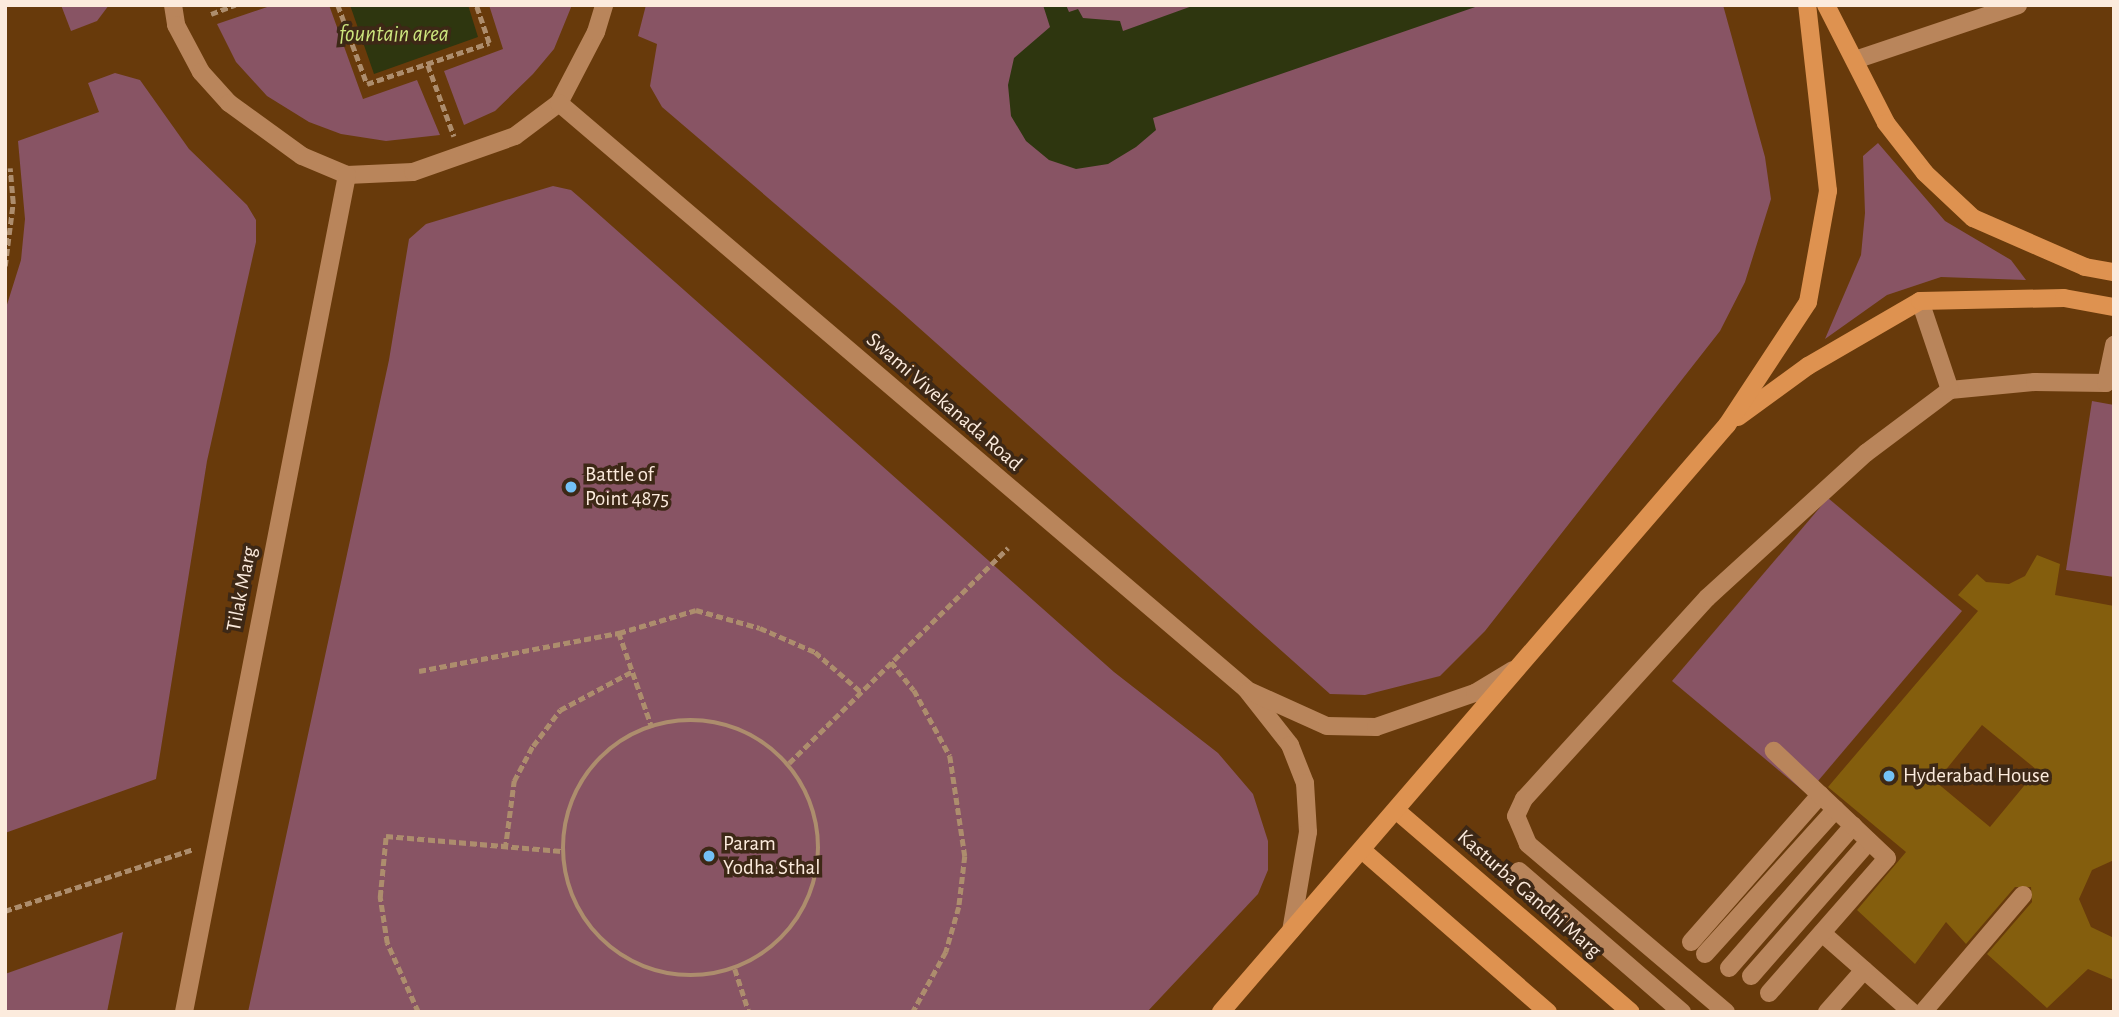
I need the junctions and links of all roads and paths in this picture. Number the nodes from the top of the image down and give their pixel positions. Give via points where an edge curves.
1 (173, 5) edge
2 (235, 5) edge
3 (338, 5) edge
4 (476, 5) edge
5 (604, 5) edge
6 (1807, 5) edge
7 (1825, 5) edge
8 (2018, 5) edge
9 (211, 13) dead end
10 (1855, 60) junction
11 (428, 65) junction
12 (559, 103) junction
13 (456, 139) dead end
14 (10, 168) dead end
15 (347, 175) junction
16 (5, 266) edge
17 (2114, 272) edge
18 (1920, 301) junction
19 (2114, 307) edge
20 (2114, 345) edge
21 (2110, 384) edge
22 (1950, 390) junction
23 (1727, 425) junction
24 (1008, 548) dead end
25 (620, 633) junction
26 (891, 662) junction
27 (1523, 664) junction
28 (419, 671) dead end
29 (632, 671) junction
30 (1246, 689) junction
31 (861, 692) junction
32 (652, 727) junction
33 (1774, 751) dead end
34 (789, 764) junction
35 (1820, 795) junction
36 (1836, 809) junction
37 (1397, 811) junction
38 (1853, 826) junction
39 (1869, 841) junction
40 (215, 842) junction
41 (505, 849) junction
42 (1362, 850) junction
43 (561, 851) junction
44 (1519, 872) dead end
45 (2023, 895) dead end
46 (5, 911) edge
47 (1291, 931) junction
48 (1822, 933) junction
49 (1729, 968) dead end
50 (735, 969) junction
51 (1864, 970) junction
52 (1751, 976) dead end
53 (1769, 993) dead end
54 (184, 1012) edge
55 (418, 1012) edge
56 (749, 1012) edge
57 (913, 1012) edge
58 (1221, 1012) edge
59 (1548, 1012) edge
60 (1631, 1012) edge
61 (1682, 1012) edge
62 (1726, 1012) edge
63 (1827, 1012) edge
64 (1912, 1012) edge
65 (1923, 1012) edge

1 - 15 street via 176,25 201,72 229,103 302,156
2 - 9 path
3 - 11 path via 367,85
4 - 11 path via 489,43
5 - 12 street via 596,32
6 - 23 main road via 1828,191 1808,302
7 - 10 main road
8 - 10 street
10 - 17 main road via 1886,123 1925,173 1973,218 2085,267
11 - 13 path
12 - 15 street via 515,135 462,157 413,172
12 - 30 street, Swami Vivekanada Road
14 - 16 path via 13,203
15 - 40 street, Tilak Marg
18 - 19 main road via 2064,298
18 - 22 street
18 - 23 main road via 1808,366
20 - 21 street
21 - 22 street via 2035,382
22 - 62 street via 1866,453 1707,598 1524,799 1516,816 1528,844
23 - 27 main road
24 - 26 path
25 - 28 path
25 - 29 path
25 - 31 path via 696,610 760,628 815,652
26 - 31 path
26 - 57 path via 914,690 950,756 965,856 959,907 946,952
27 - 30 street via 1475,693 1376,727 1327,726
27 - 37 main road
29 - 32 path
29 - 41 path via 559,710 514,781
30 - 47 street via 1290,745 1305,783 1308,832
31 - 34 path
32 - 34 path via 697,719 731,726 763,740
32 - 43 path via 629,735 601,756 579,783 566,816
33 - 35 street
34 - 50 path via 808,793 819,827 820,863 811,897 793,928
35 - 36 street
35 - 36 street via 1698,948
36 - 38 street
37 - 42 main road
37 - 60 main road, Kasturba Gandhi Marg
38 - 39 street
38 - 49 street
39 - 48 street via 1887,858
39 - 52 street
40 - 46 path
40 - 54 street, Tilak Marg
41 - 43 path
41 - 55 path via 386,836 380,897 387,943
42 - 47 main road
42 - 59 main road
43 - 50 path via 574,903 607,946 654,972 681,977
44 - 61 street
45 - 65 street
47 - 58 main road
48 - 51 street
48 - 53 street
50 - 56 path
51 - 63 street
51 - 64 street

